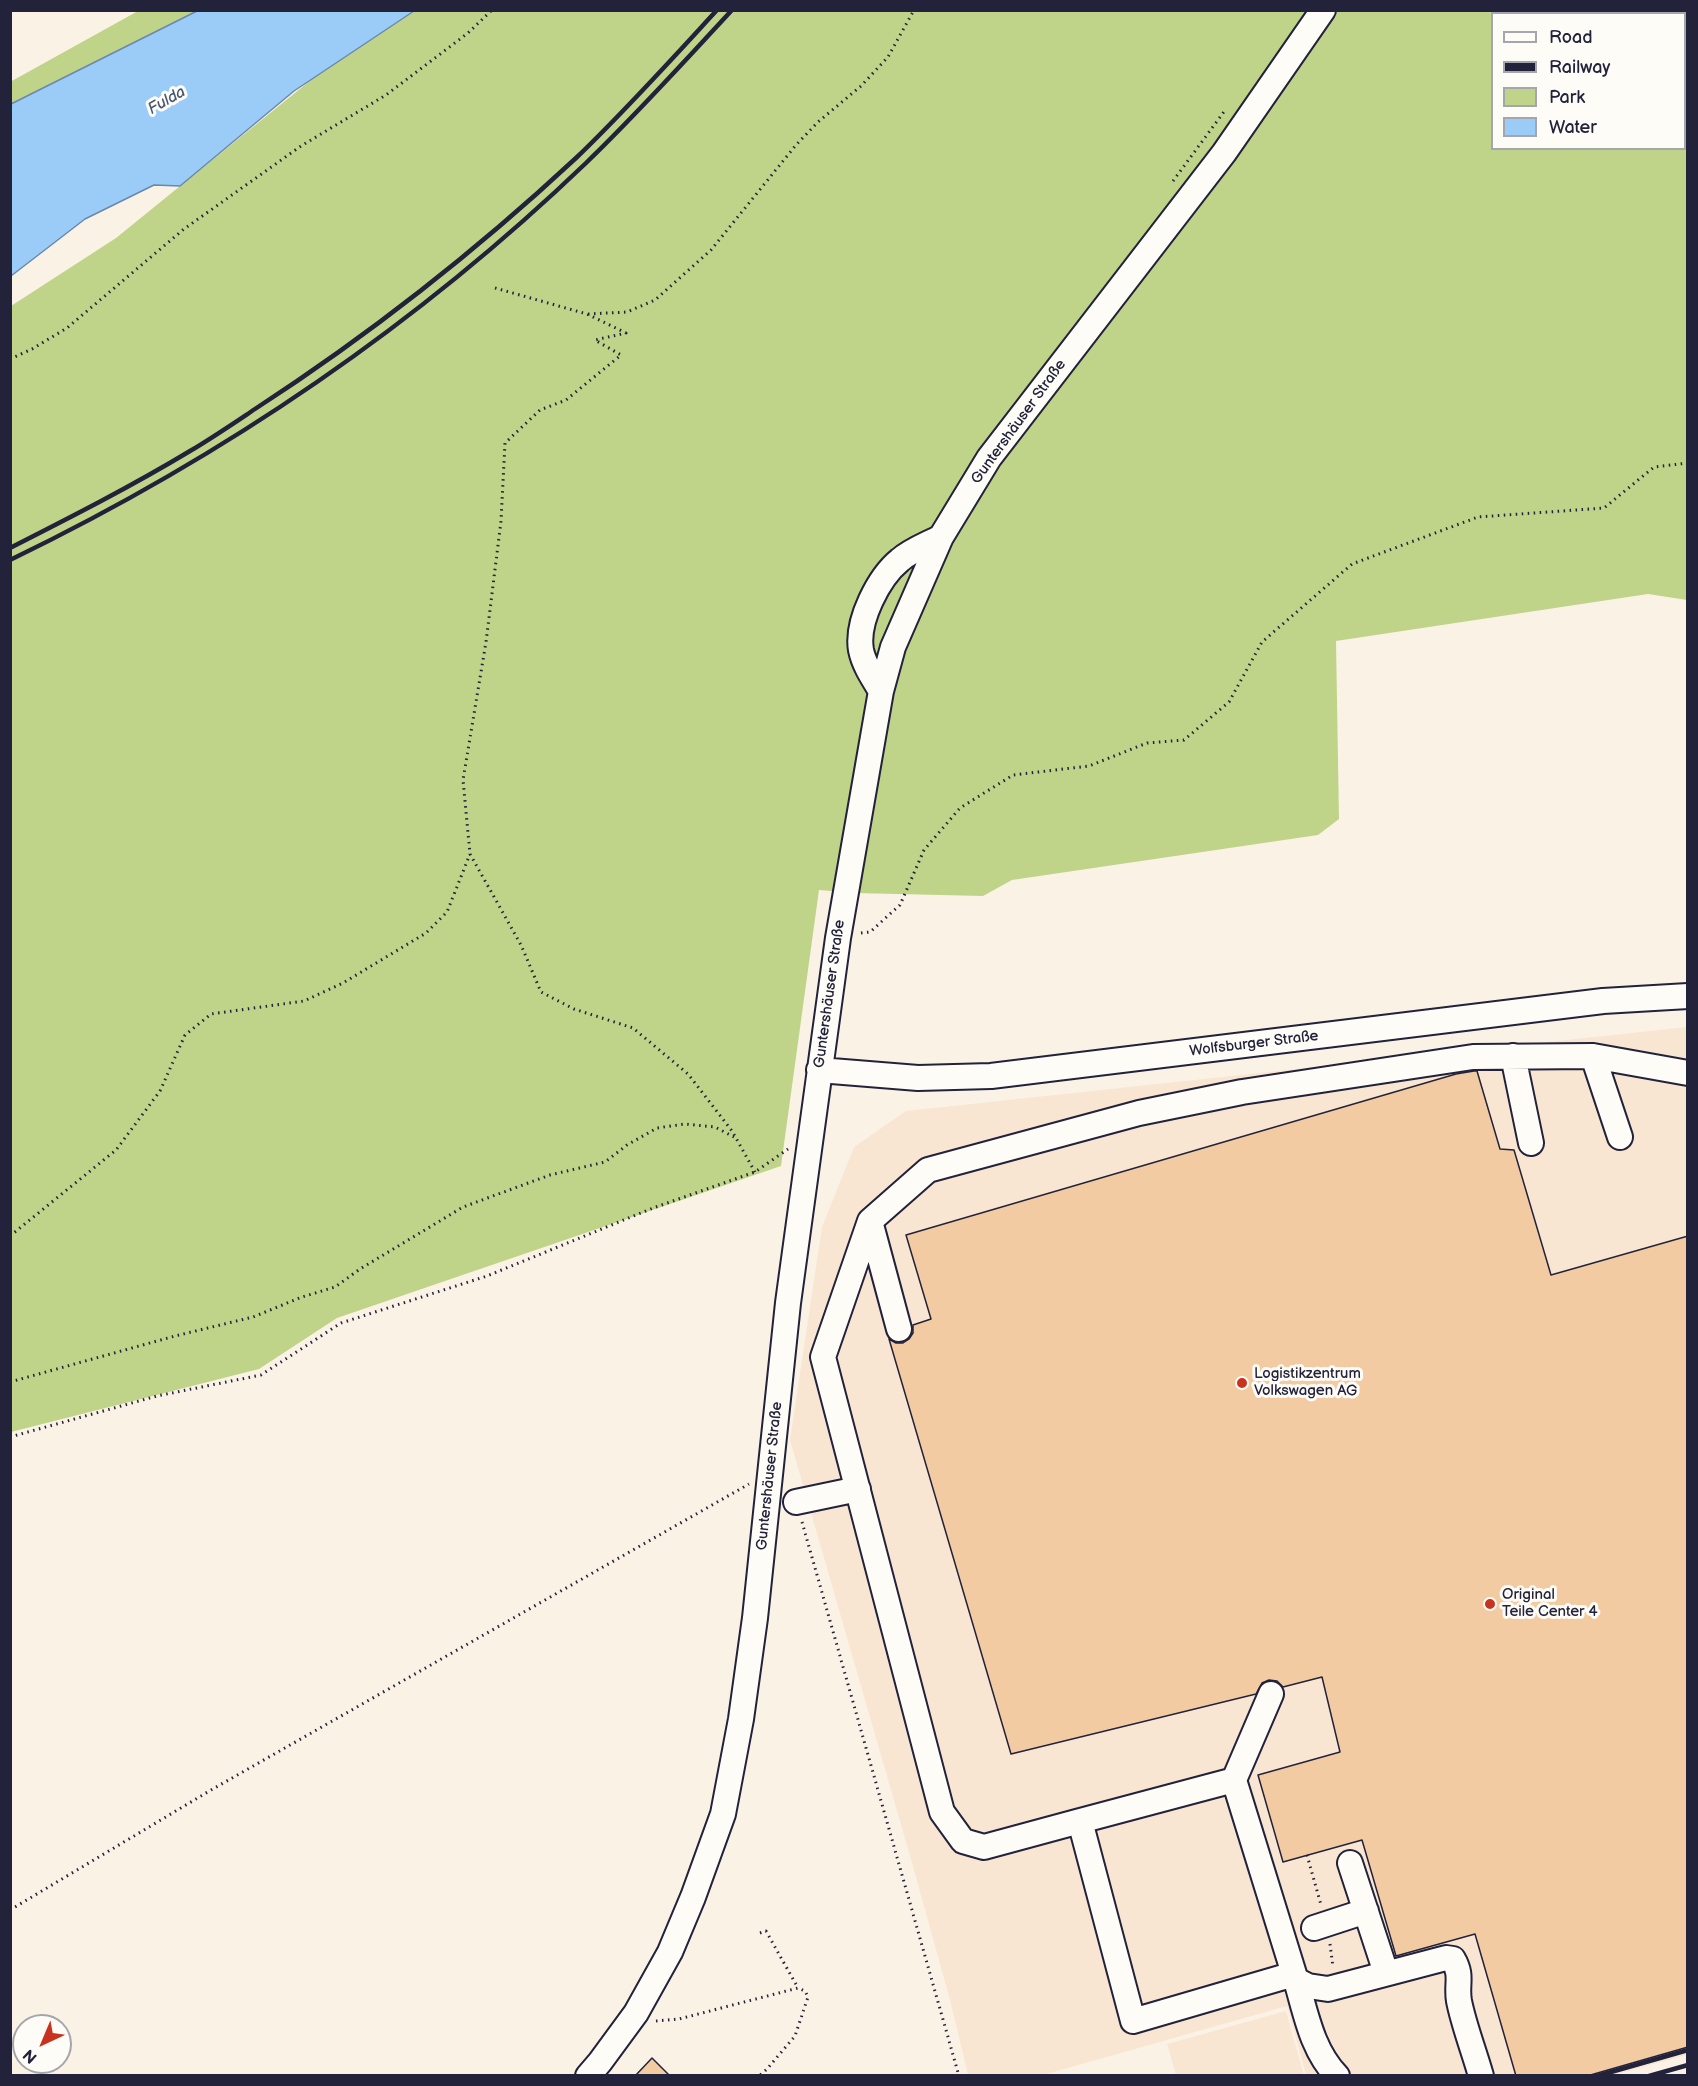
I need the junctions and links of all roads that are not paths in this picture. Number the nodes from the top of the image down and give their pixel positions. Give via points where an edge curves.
1 (1323, 10) edge
2 (941, 537) junction
3 (881, 691) junction
4 (1688, 996) edge
5 (1513, 1056) junction
6 (1593, 1056) junction
7 (819, 1070) junction
8 (1688, 1073) edge
9 (1620, 1137) dead end
10 (1530, 1143) dead end
11 (870, 1221) junction
12 (899, 1329) dead end
13 (858, 1489) junction
14 (796, 1502) road end
15 (1271, 1694) dead end
16 (1234, 1780) junction
17 (1080, 1821) junction
18 (1350, 1863) dead end
19 (1366, 1911) junction
20 (1314, 1928) dead end
21 (1386, 1973) junction
22 (1295, 1977) junction
23 (588, 2076) edge
24 (1337, 2076) edge
25 (1481, 2076) edge

1 - 2 street, Guntershäuser Straße via 1224,153 989,458
2 - 3 street, Guntershäuser Straße via 893,647
2 - 3 street via 900,560 867,608 861,647
3 - 7 street, Guntershäuser Straße
4 - 7 street, Wolfsburger Straße via 1603,1001 991,1076 918,1078
5 - 6 street
5 - 10 street
5 - 11 street via 1473,1057 1242,1092 1139,1113 928,1170
6 - 8 street
6 - 9 street
7 - 23 street, Guntershäuser Straße via 788,1303 755,1618 723,1814 670,1952 636,2013
11 - 12 street
11 - 13 street via 823,1357
13 - 14 street
13 - 17 street via 942,1812 952,1829 963,1841 984,1847
15 - 16 street
16 - 17 street
16 - 22 street
17 - 22 street via 1133,2022
18 - 19 street
19 - 20 street
19 - 21 street
21 - 22 street via 1328,1989 1308,1986
21 - 25 street via 1431,1960 1453,1959 1460,1975 1459,1999
22 - 24 street via 1314,2041

